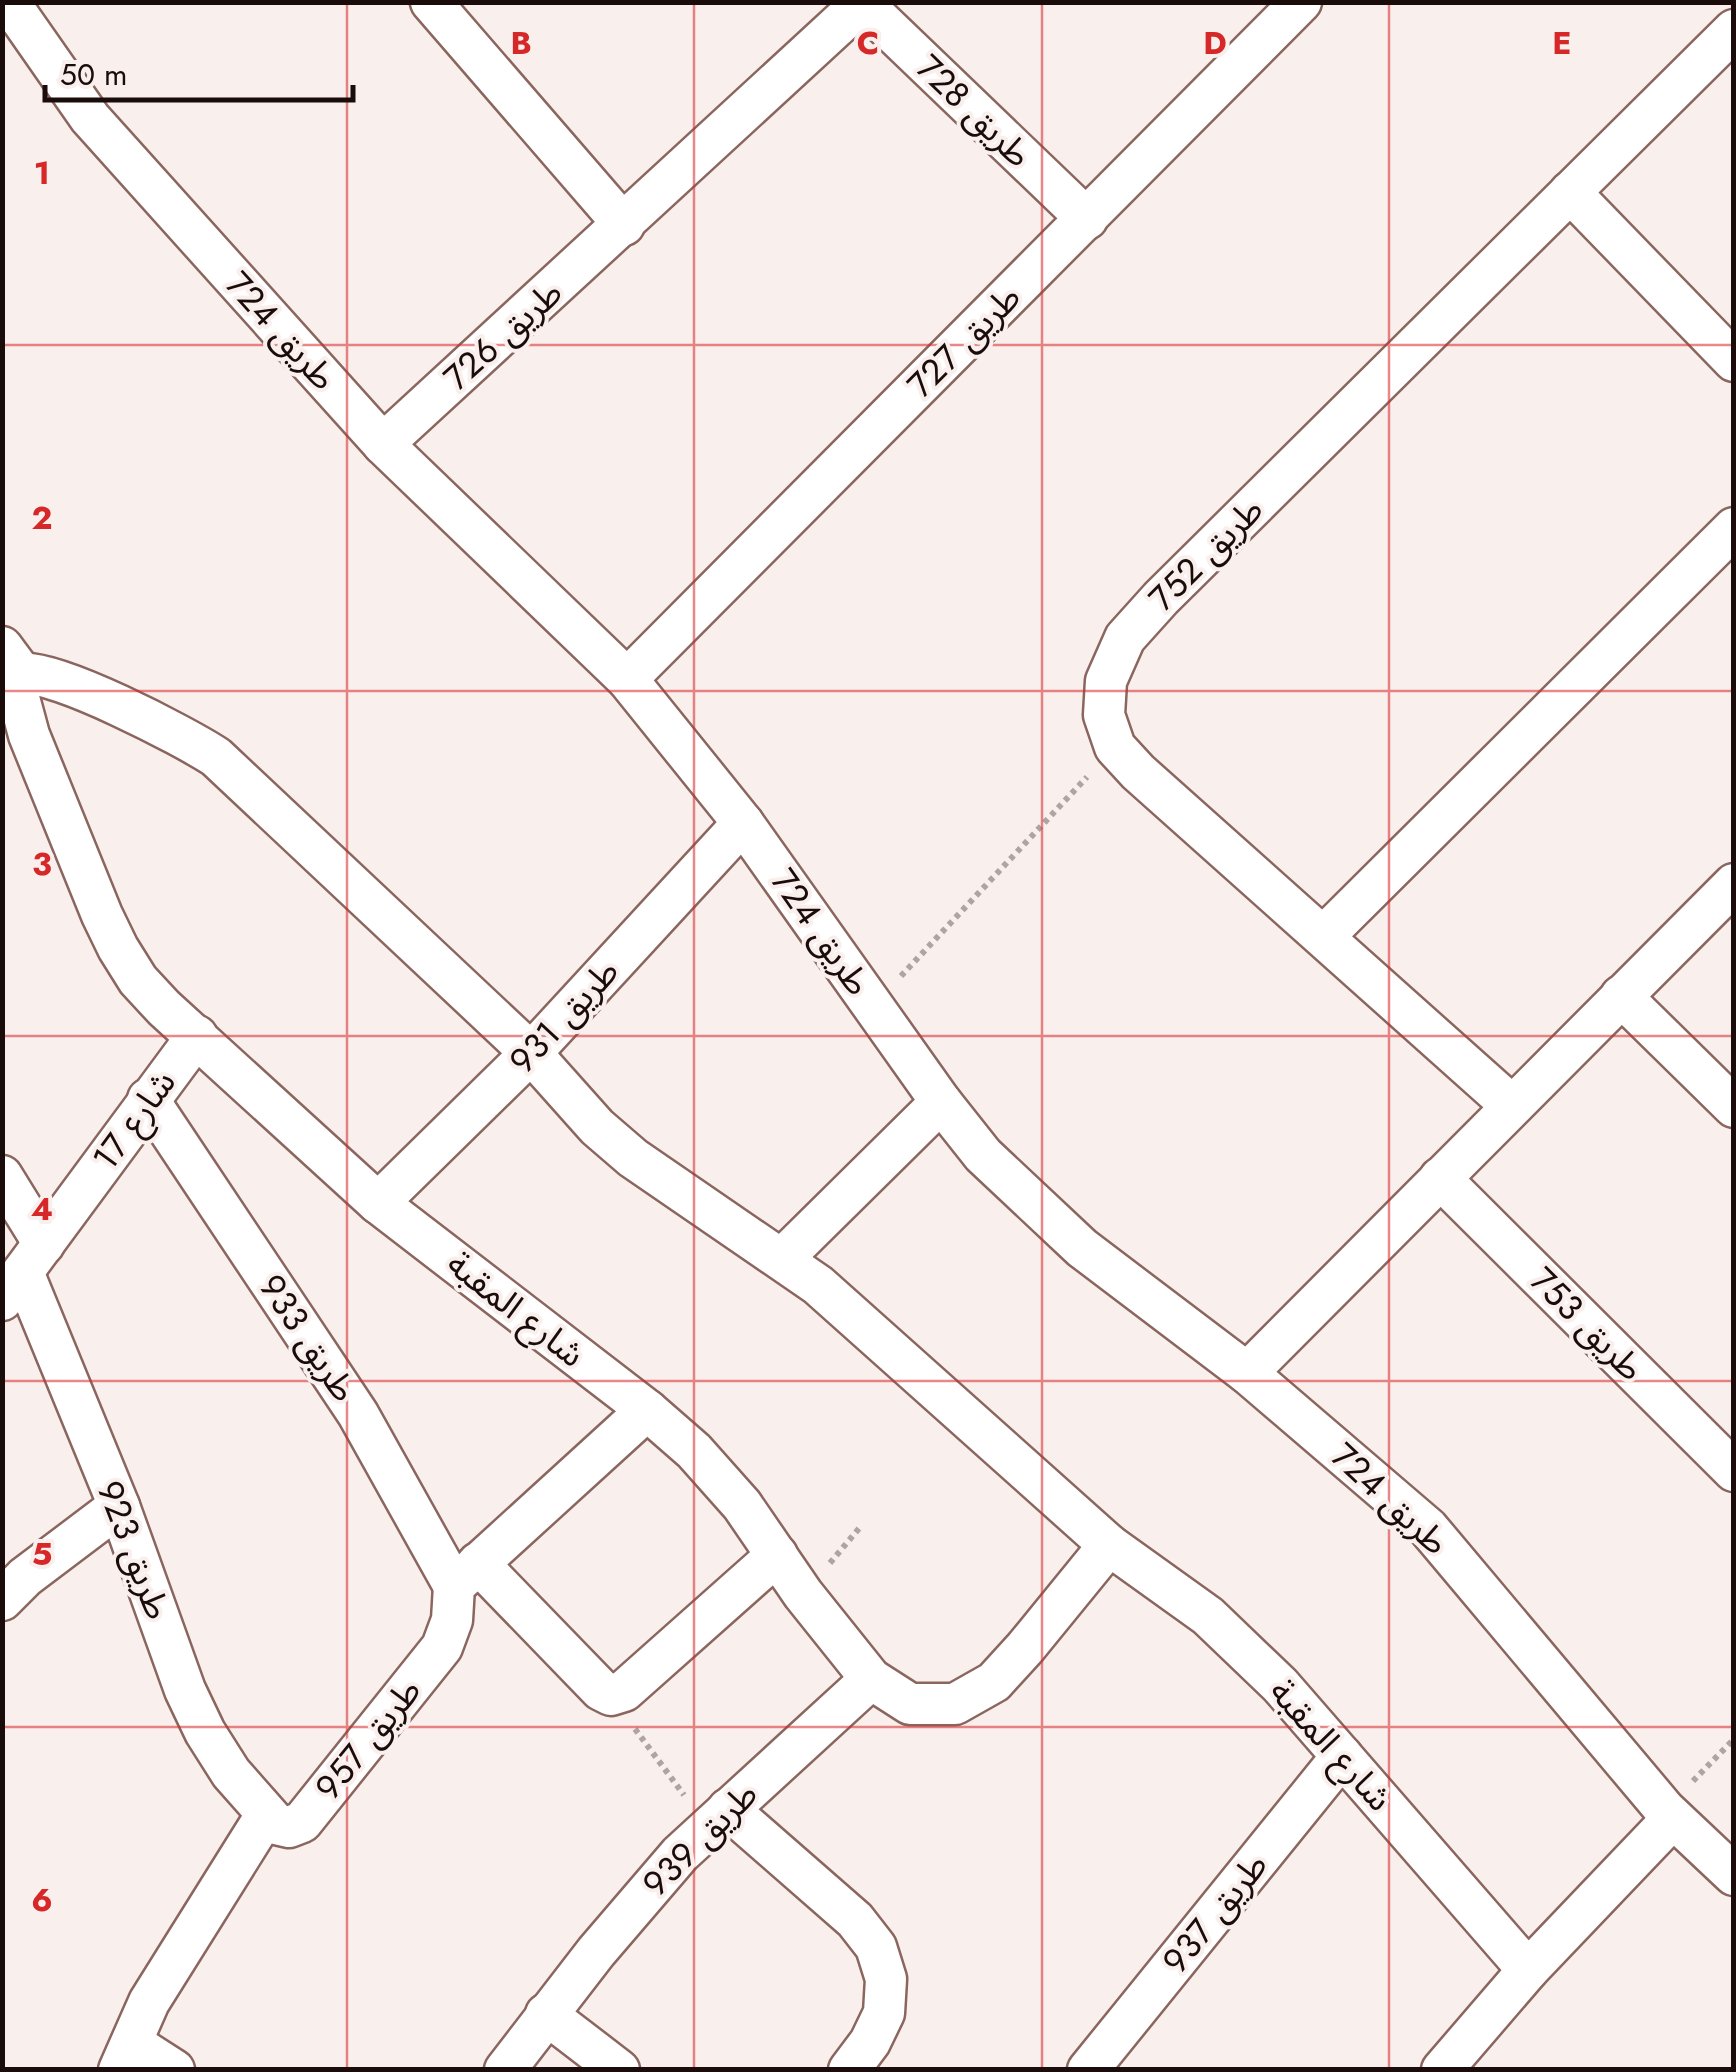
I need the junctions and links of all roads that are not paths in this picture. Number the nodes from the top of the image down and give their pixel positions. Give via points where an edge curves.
1 (9, 2) edge
2 (431, 2) edge
3 (1301, 2) edge
4 (862, 3) edge
5 (1734, 30) edge
6 (1570, 192) junction
7 (1087, 219) junction
8 (624, 225) junction
9 (1734, 361) edge
10 (382, 444) junction
11 (1734, 528) edge
12 (12, 661) edge
13 (626, 679) junction
14 (16, 744) edge
15 (743, 823) junction
16 (1734, 884) edge
17 (1324, 936) junction
18 (1621, 996) junction
19 (196, 1036) junction
20 (532, 1053) junction
21 (148, 1099) junction
22 (941, 1102) junction
23 (1512, 1106) junction
24 (1734, 1107) edge
25 (2, 1176) edge
26 (1440, 1178) junction
27 (378, 1203) junction
28 (782, 1260) junction
29 (23, 1272) edge
30 (1248, 1373) junction
31 (647, 1410) junction
32 (1734, 1471) edge
33 (119, 1506) junction
34 (1109, 1545) junction
35 (777, 1554) junction
36 (466, 1575) junction
37 (10, 1577) edge
38 (871, 1679) junction
39 (1342, 1756) junction
40 (1669, 1814) junction
41 (266, 1815) junction
42 (717, 1818) junction
43 (1734, 1875) edge
44 (1528, 1970) junction
45 (546, 2014) junction
46 (126, 2056) edge
47 (174, 2070) edge
48 (505, 2070) edge
49 (619, 2070) edge
50 (849, 2070) edge
51 (1088, 2070) edge
52 (1442, 2070) edge

1 - 10 street, طريق 724 via 90,118
2 - 8 street
3 - 7 street, طريق 727
4 - 7 street, طريق 728
4 - 8 street, طريق 726
5 - 6 street, طريق 752
6 - 9 street
6 - 17 street, طريق 752 via 1125,638 1106,681 1104,715 1115,747
7 - 13 street, طريق 727
8 - 10 street, طريق 726
10 - 13 street, طريق 724
11 - 17 street
12 - 14 street, شارع المقبة via 19,698
12 - 20 street, شارع المقبة via 155,722 216,757
13 - 15 street, طريق 724
14 - 19 street, شارع المقبة via 118,948 138,980
15 - 20 street, طريق 931
15 - 22 street, طريق 724
16 - 18 street
17 - 23 street
18 - 23 street
18 - 24 street
19 - 21 street, شارع 17
19 - 27 street, شارع المقبة
20 - 27 street, طريق 931
20 - 28 street, شارع المقبة via 633,1158
21 - 29 street, شارع 17
21 - 36 street, طريق 933
22 - 28 street
22 - 30 street, طريق 724 via 984,1154 1082,1248
23 - 26 street
25 - 29 street, طريق 923
26 - 30 street
26 - 32 street, طريق 753
27 - 31 street, شارع المقبة
28 - 34 street, شارع المقبة
29 - 33 street, طريق 923
30 - 40 street, طريق 724 via 1428,1528
31 - 35 street, شارع المقبة via 694,1451
31 - 36 street
33 - 37 street
33 - 41 street, طريق 923 via 184,1690 231,1773
34 - 38 street, شارع المقبة via 994,1682 956,1704 910,1704
34 - 39 street, شارع المقبة via 1208,1616
35 - 36 street, طريق 933 via 611,1696
35 - 38 street, شارع المقبة
36 - 41 street, طريق 957 via 442,1647 302,1822 289,1827
38 - 42 street, طريق 939
39 - 44 street, شارع المقبة
39 - 51 street, طريق 937
40 - 43 street, طريق 724
40 - 44 street
41 - 46 street, طريق 957 via 149,2002
42 - 45 street, طريق 939 via 642,1894
42 - 50 street via 855,1920 876,1947 886,1979 884,2012
44 - 52 street
45 - 48 street, طريق 939
45 - 49 street
46 - 47 street

